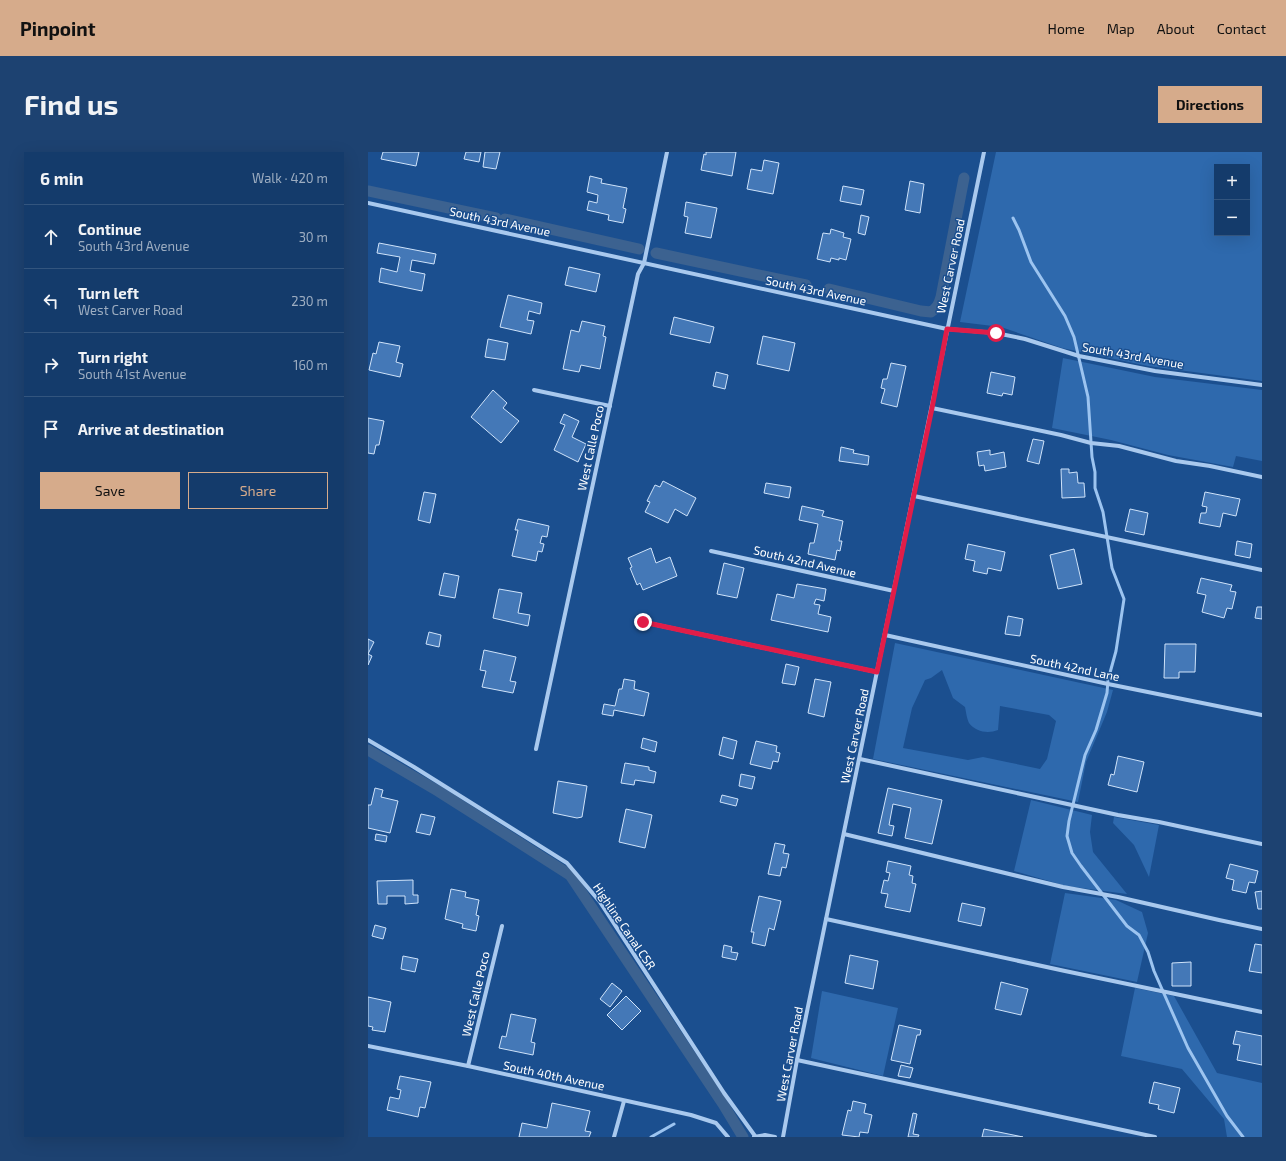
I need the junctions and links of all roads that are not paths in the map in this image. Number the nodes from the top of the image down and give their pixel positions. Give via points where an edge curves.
1 (667, 152) edge
2 (984, 152) edge
3 (368, 203) edge
4 (644, 263) junction
5 (947, 329) junction
6 (1262, 384) edge
7 (534, 390) dead end
8 (610, 406) junction
9 (932, 408) junction
10 (1262, 477) edge
11 (914, 496) junction
12 (712, 551) dead end
13 (1262, 570) edge
14 (894, 591) junction
15 (643, 622) dead end
16 (885, 636) junction
17 (877, 672) junction
18 (1262, 715) edge
19 (368, 740) edge
20 (536, 749) dead end
21 (860, 760) junction
22 (844, 834) junction
23 (1262, 844) edge
24 (826, 919) junction
25 (502, 926) dead end
26 (1262, 929) edge
27 (1262, 1012) edge
28 (368, 1046) edge
29 (797, 1060) junction
30 (468, 1066) junction
31 (624, 1101) junction
32 (614, 1137) edge
33 (728, 1137) edge
34 (755, 1137) edge
35 (775, 1137) edge
36 (783, 1137) edge
37 (1155, 1137) edge

1 - 4 street, West Calle Poco
2 - 5 street, West Carver Road
3 - 4 street, South 43rd Avenue
4 - 5 street, South 43rd Avenue
4 - 8 street, West Calle Poco via 638,274
5 - 6 street, South 43rd Avenue via 996,333 1079,356 1155,371
5 - 9 street, West Carver Road
7 - 8 street
8 - 20 street, West Calle Poco
9 - 10 street
9 - 11 street, West Carver Road
11 - 13 street
11 - 14 street, West Carver Road
12 - 14 street, South 42nd Avenue
14 - 16 street, West Carver Road
15 - 17 street
16 - 17 street, West Carver Road
16 - 18 street, South 42nd Lane
17 - 21 street, West Carver Road
19 - 34 street, Highline Canal CSR via 567,863 600,902
21 - 22 street, West Carver Road
21 - 23 street
22 - 24 street, West Carver Road
22 - 26 street via 1064,888
24 - 27 street
24 - 29 street, West Carver Road
25 - 30 street, West Calle Poco
28 - 30 street, South 40th Avenue
29 - 36 street, West Carver Road
29 - 37 street
30 - 31 street, South 40th Avenue
31 - 32 street
31 - 33 street, South 40th Avenue via 716,1123
34 - 35 street

